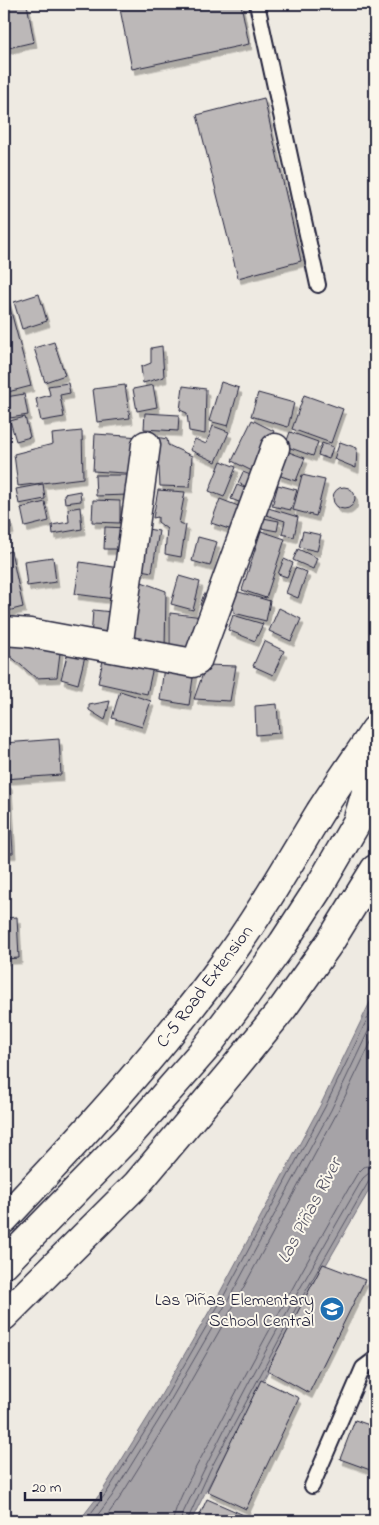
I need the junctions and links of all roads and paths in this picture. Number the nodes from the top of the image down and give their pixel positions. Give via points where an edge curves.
1 (256, 4) edge
2 (318, 285) dead end
3 (146, 445) dead end
4 (275, 448) dead end
5 (4, 631) edge
6 (118, 648) junction
7 (375, 730) edge
8 (375, 762) edge
9 (375, 803) edge
10 (357, 822) junction
11 (375, 868) edge
12 (4, 1220) edge
13 (4, 1264) edge
14 (4, 1316) edge
15 (375, 1359) edge
16 (312, 1486) dead end

1 - 2 lane
3 - 6 main road
4 - 6 main road via 197,661
5 - 6 main road
7 - 12 main road, C-5 Road Extension via 223,964 82,1137
8 - 10 main road, C-5 Road Extension
9 - 10 main road, C-5 Road Extension
10 - 13 main road, C-5 Road Extension via 284,943 205,1049 127,1138
11 - 14 main road via 330,942 283,1008 230,1072 137,1184
15 - 16 lane via 363,1368

